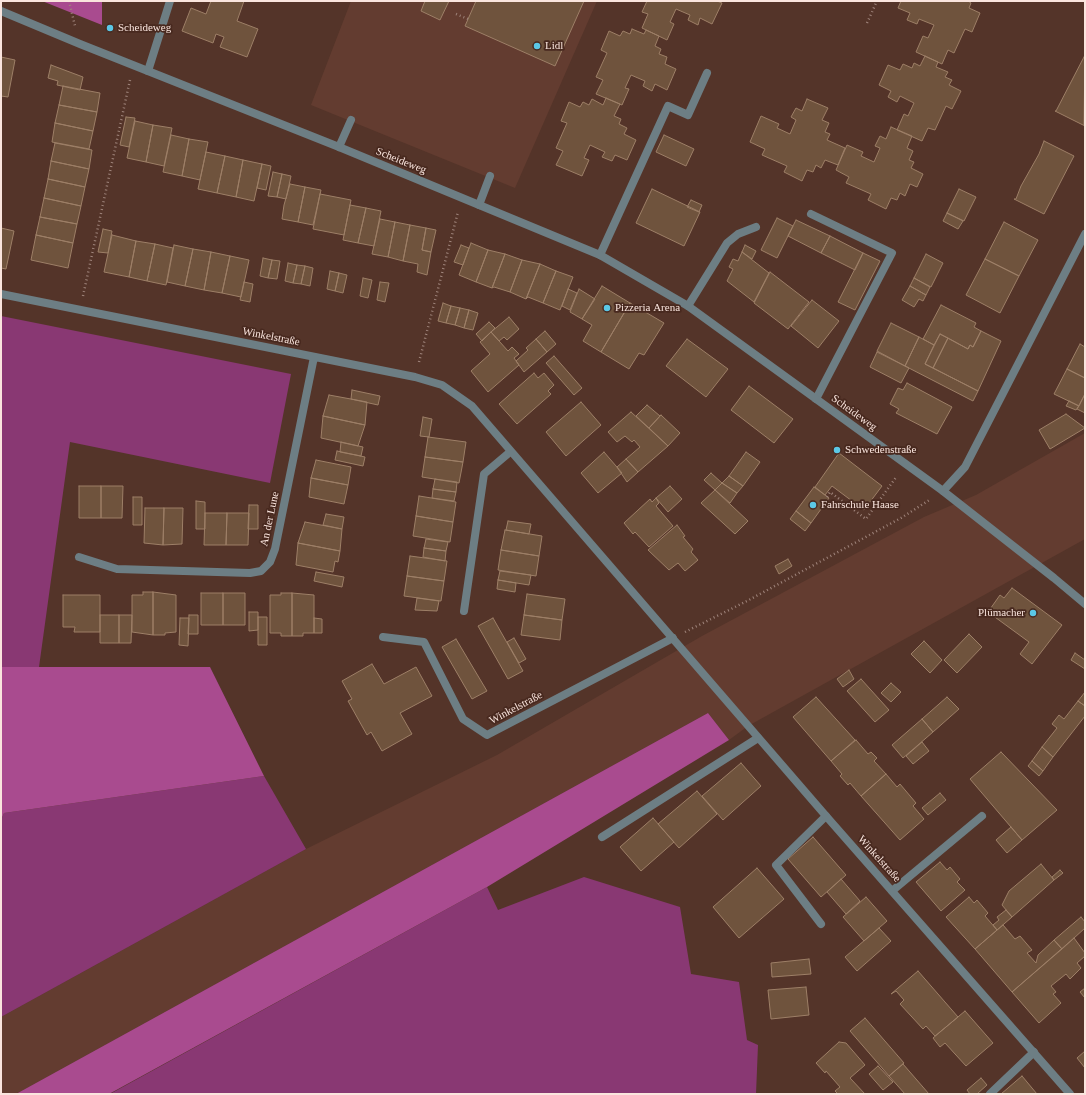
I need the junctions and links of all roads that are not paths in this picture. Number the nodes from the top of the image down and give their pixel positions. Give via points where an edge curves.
1 (170, 1) edge
2 (1, 11) edge
3 (148, 71) junction
4 (708, 73) dead end
5 (351, 120) dead end
6 (339, 147) junction
7 (490, 176) dead end
8 (479, 205) junction
9 (811, 214) dead end
10 (756, 227) dead end
11 (1085, 234) edge
12 (600, 255) junction
13 (1, 294) edge
14 (688, 306) junction
15 (314, 357) junction
16 (816, 399) junction
17 (510, 452) junction
18 (943, 492) junction
19 (79, 557) dead end
20 (1085, 604) edge
21 (464, 610) dead end
22 (383, 637) dead end
23 (673, 638) junction
24 (758, 738) junction
25 (826, 816) junction
26 (982, 816) dead end
27 (602, 837) dead end
28 (892, 891) junction
29 (821, 924) dead end
30 (1034, 1052) junction
31 (990, 1094) edge
32 (1070, 1094) edge

1 - 3 street
2 - 3 street, Scheideweg
3 - 6 street, Scheideweg
4 - 12 street via 688,115 668,106
5 - 6 street
6 - 8 street, Scheideweg
7 - 8 street
8 - 12 street, Scheideweg
9 - 16 street via 892,253
10 - 14 street via 738,234 727,243
11 - 18 street via 965,467
12 - 14 street, Scheideweg
13 - 15 street, Winkelstraße
14 - 16 street, Scheideweg
15 - 17 street, Winkelstraße via 415,376 442,385 472,406
15 - 19 street, An der Lune via 275,549 270,562 261,570 250,573 117,569
16 - 18 street, Scheideweg
17 - 21 street via 484,474
17 - 23 street, Winkelstraße
18 - 20 street, Scheideweg
22 - 23 street, Winkelstraße via 424,642 463,719 487,736
23 - 24 street, Winkelstraße
24 - 25 street, Winkelstraße
24 - 27 street
25 - 28 street, Winkelstraße
25 - 29 street via 776,865
26 - 28 street
28 - 30 street, Winkelstraße
30 - 31 street
30 - 32 street, Winkelstraße

